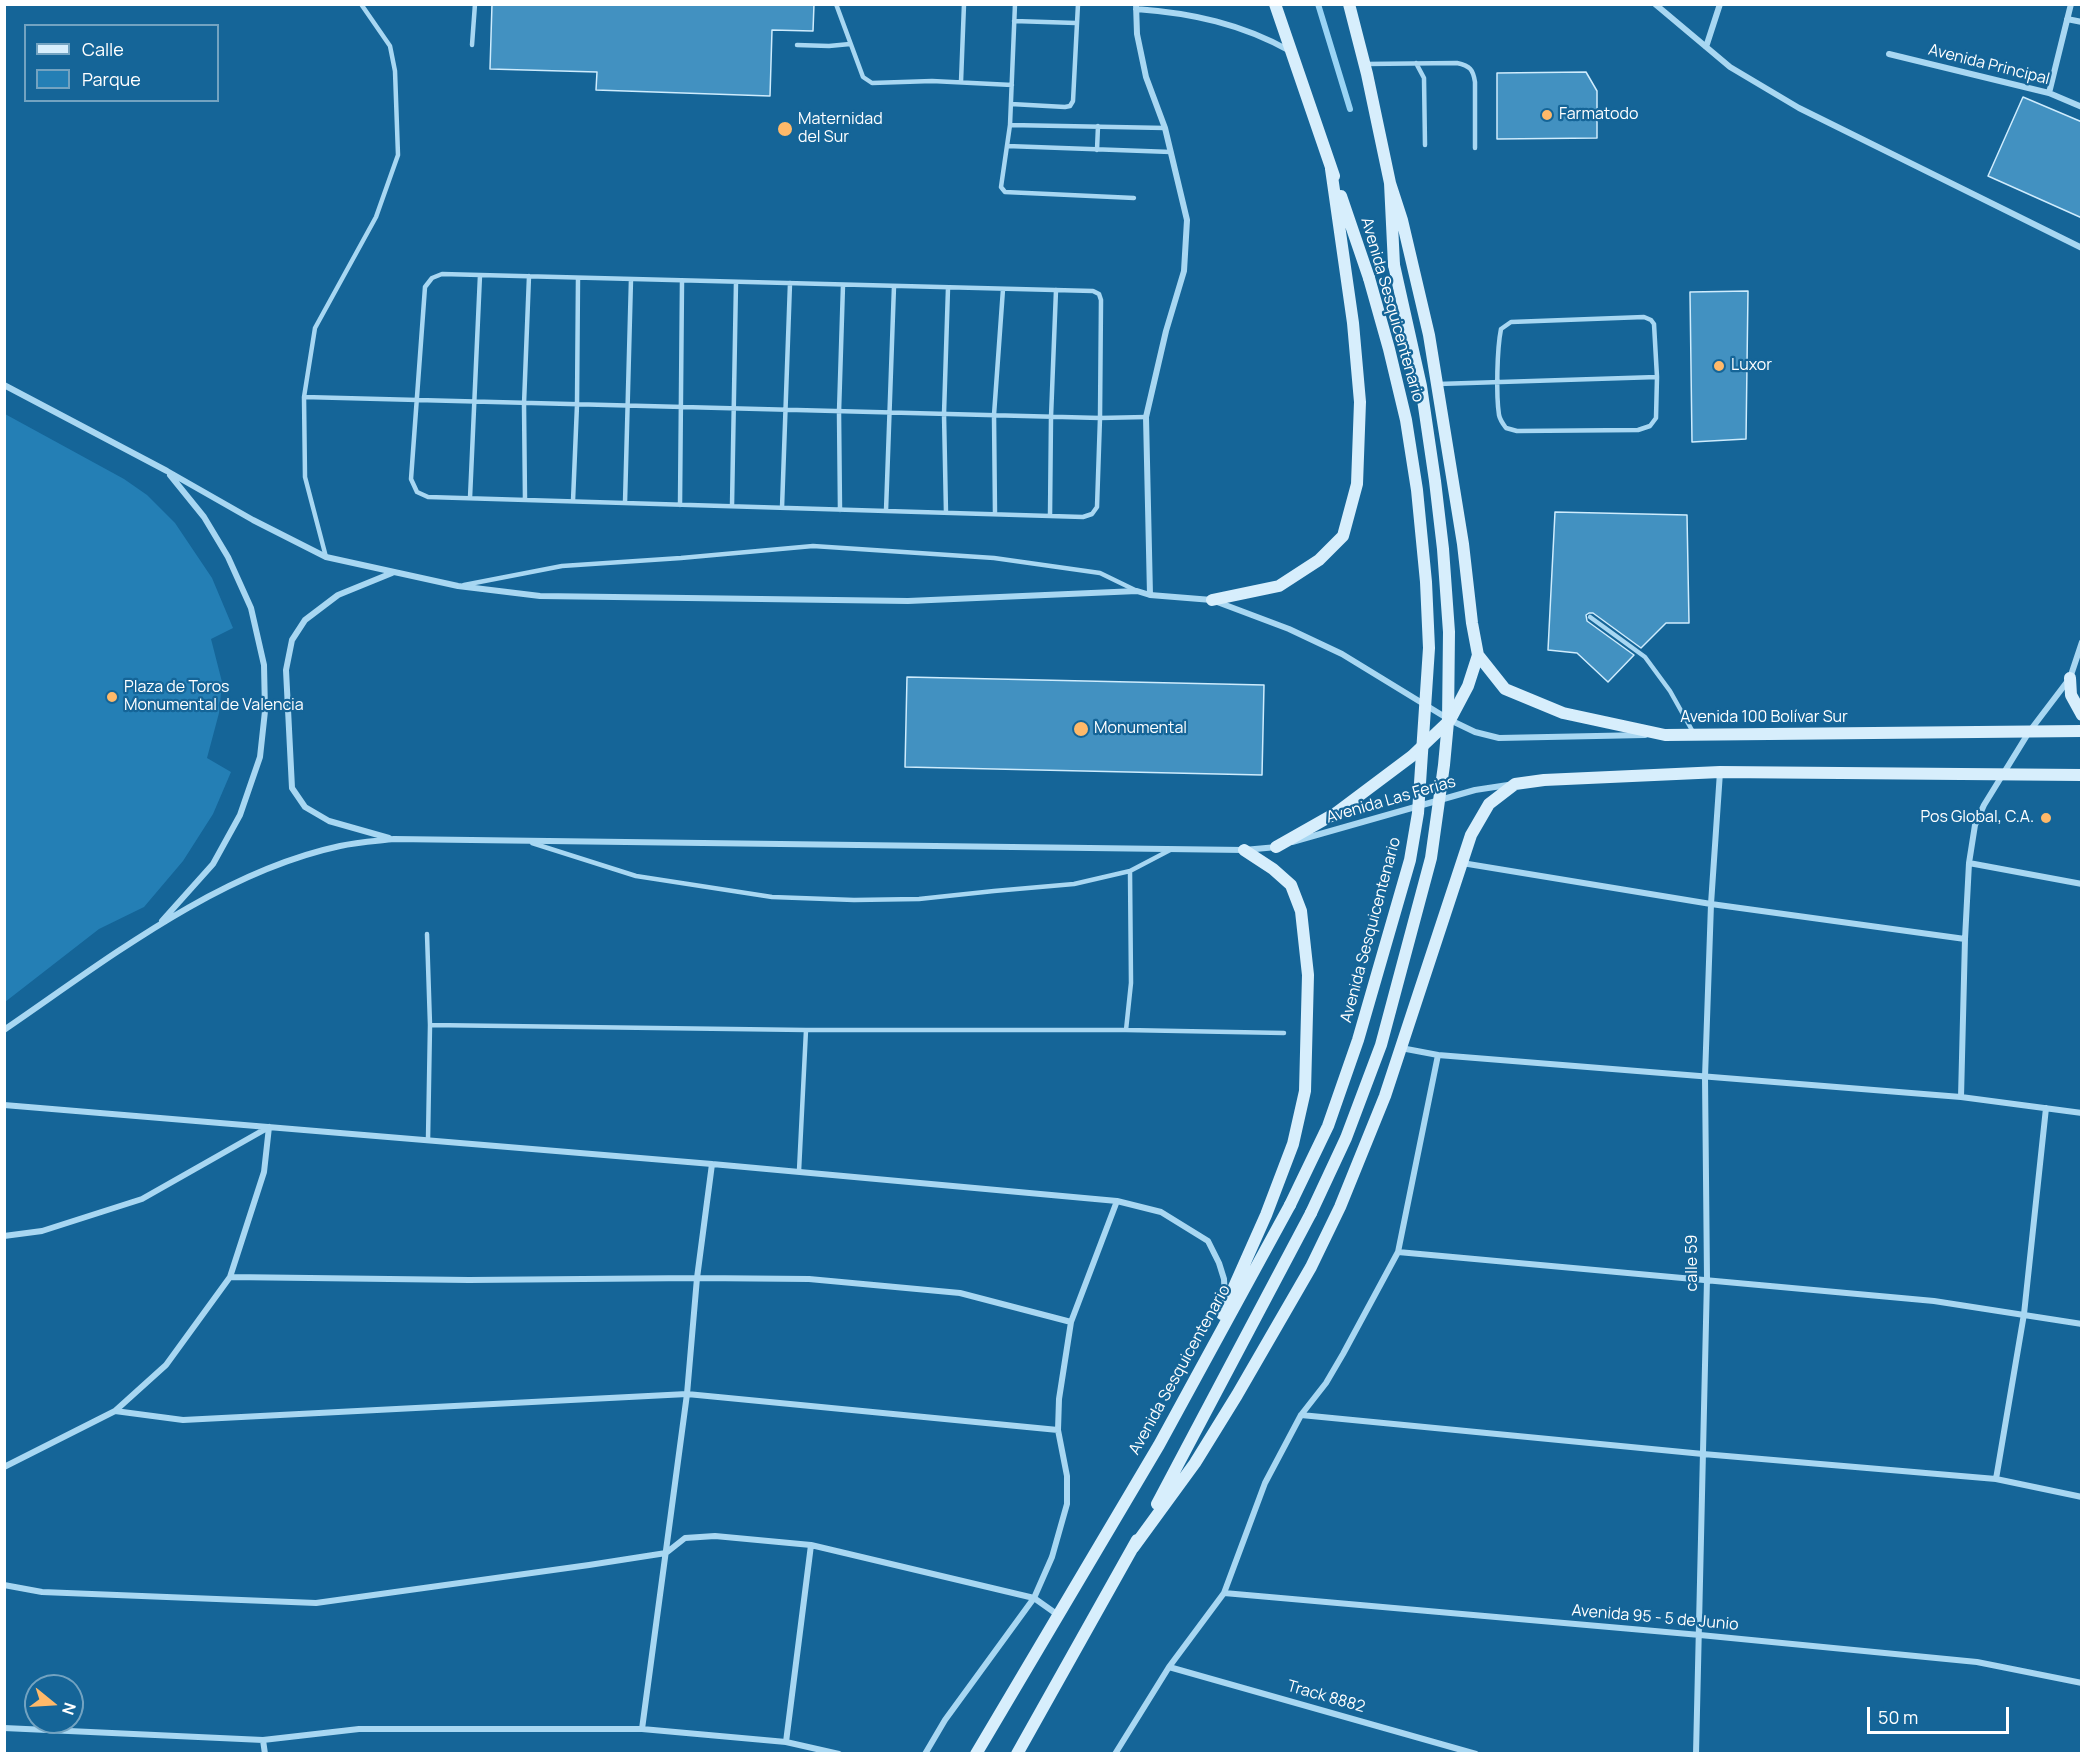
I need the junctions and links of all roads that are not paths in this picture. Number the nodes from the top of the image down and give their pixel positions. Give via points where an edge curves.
1 (361, 4) edge
2 (475, 4) edge
3 (836, 4) edge
4 (964, 4) edge
5 (1015, 4) edge
6 (1078, 4) edge
7 (1275, 4) edge
8 (1349, 4) edge
9 (1655, 4) edge
10 (1720, 4) edge
11 (2071, 4) edge
12 (1136, 7) edge
13 (2067, 19) junction
14 (1014, 21) junction
15 (2082, 22) edge
16 (1076, 23) junction
17 (850, 44) junction
18 (472, 45) dead end
19 (797, 45) dead end
20 (1706, 46) junction
21 (1291, 51) junction
22 (1889, 54) dead end
23 (1416, 63) junction
24 (1365, 64) junction
25 (961, 82) junction
26 (1012, 84) junction
27 (2049, 93) junction
28 (1011, 104) junction
29 (2082, 106) edge
30 (1010, 124) junction
31 (1098, 126) junction
32 (1165, 128) junction
33 (1425, 145) dead end
34 (1007, 146) junction
35 (1475, 148) dead end
36 (1097, 150) junction
37 (1171, 152) junction
38 (1331, 169) junction
39 (1390, 183) junction
40 (1134, 198) dead end
41 (2082, 248) edge
42 (480, 275) junction
43 (530, 276) junction
44 (578, 278) junction
45 (632, 279) junction
46 (682, 281) junction
47 (736, 282) junction
48 (790, 283) junction
49 (843, 285) junction
50 (894, 286) junction
51 (948, 288) junction
52 (1003, 289) junction
53 (1056, 290) junction
54 (1657, 377) junction
55 (1499, 382) junction
56 (1437, 384) junction
57 (4, 385) edge
58 (304, 397) junction
59 (417, 402) junction
60 (474, 403) junction
61 (524, 404) junction
62 (577, 405) junction
63 (629, 407) junction
64 (680, 408) junction
65 (733, 409) junction
66 (785, 410) junction
67 (839, 412) junction
68 (890, 413) junction
69 (944, 414) junction
70 (994, 416) junction
71 (1051, 417) junction
72 (1146, 417) junction
73 (1100, 418) junction
74 (167, 471) junction
75 (470, 498) junction
76 (525, 500) junction
77 (573, 501) junction
78 (625, 503) junction
79 (680, 505) junction
80 (732, 506) junction
81 (782, 508) junction
82 (840, 510) junction
83 (886, 511) junction
84 (946, 513) junction
85 (994, 514) junction
86 (1050, 516) junction
87 (326, 557) junction
88 (392, 572) junction
89 (458, 586) junction
90 (1137, 591) junction
91 (1150, 595) junction
92 (1212, 600) junction
93 (1590, 617) dead end
94 (2082, 642) edge
95 (1478, 655) junction
96 (2070, 678) junction
97 (2082, 715) edge
98 (1450, 720) junction
99 (2082, 731) edge
100 (2029, 732) junction
101 (1665, 735) junction
102 (1695, 735) junction
103 (1720, 772) junction
104 (2004, 774) junction
105 (2082, 776) edge
106 (1515, 784) junction
107 (394, 839) junction
108 (524, 840) junction
109 (1276, 847) junction
110 (1174, 849) junction
111 (1244, 850) junction
112 (1969, 862) junction
113 (1462, 863) junction
114 (1130, 871) junction
115 (2082, 884) edge
116 (1711, 904) junction
117 (160, 923) junction
118 (427, 934) dead end
119 (1965, 939) junction
120 (430, 1025) junction
121 (4, 1030) edge
122 (806, 1030) junction
123 (1126, 1030) junction
124 (1284, 1033) dead end
125 (1400, 1048) junction
126 (1438, 1055) junction
127 (1706, 1077) junction
128 (1961, 1097) junction
129 (4, 1105) edge
130 (2046, 1108) junction
131 (2082, 1113) edge
132 (269, 1127) junction
133 (428, 1140) junction
134 (712, 1164) junction
135 (799, 1172) junction
136 (1117, 1201) junction
137 (4, 1236) edge
138 (1398, 1252) junction
139 (230, 1277) junction
140 (696, 1278) junction
141 (1707, 1279) junction
142 (1226, 1304) junction
143 (2024, 1314) junction
144 (1071, 1322) junction
145 (2082, 1324) edge
146 (1207, 1355) junction
147 (687, 1394) junction
148 (115, 1411) junction
149 (1301, 1414) junction
150 (1058, 1430) junction
151 (1703, 1454) junction
152 (4, 1467) edge
153 (1996, 1479) junction
154 (2082, 1497) edge
155 (811, 1545) junction
156 (1133, 1548) junction
157 (666, 1552) junction
158 (4, 1585) edge
159 (1224, 1593) junction
160 (1034, 1598) junction
161 (1058, 1615) junction
162 (1700, 1635) junction
163 (1169, 1667) junction
164 (2082, 1683) edge
165 (4, 1728) edge
166 (642, 1730) junction
167 (263, 1740) junction
168 (786, 1742) junction
169 (1017, 1753) edge
170 (265, 1754) edge
171 (839, 1754) edge
172 (926, 1754) edge
173 (976, 1754) edge
174 (1115, 1754) edge
175 (1476, 1754) edge
176 (1696, 1754) edge

1 - 58 lane via 390,46 395,71 398,155 376,217 315,328
2 - 18 lane
3 - 17 lane
4 - 25 lane
5 - 14 lane
6 - 16 lane
7 - 21 main road, Avenida Sesquicentenario
8 - 24 main road, Avenida Sesquicentenario
9 - 20 street
10 - 20 street
11 - 13 street
12 - 21 street via 1215,20
12 - 32 street via 1146,77
13 - 15 street
13 - 27 street
14 - 16 lane
14 - 26 lane
16 - 28 lane via 1070,106
17 - 19 lane
17 - 25 lane via 863,77 872,83
20 - 41 street via 1730,67 1799,108
21 - 38 main road, Avenida Sesquicentenario
22 - 27 street, Avenida Principal
23 - 24 lane
23 - 33 lane via 1424,78
23 - 35 lane via 1457,63 1474,71
24 - 39 main road, Avenida Sesquicentenario
25 - 26 lane
26 - 28 lane
27 - 29 street, Avenida Principal
28 - 30 lane
30 - 31 lane
30 - 34 lane
31 - 32 lane
31 - 36 lane
32 - 37 street
34 - 36 lane
34 - 40 lane via 1001,187 1005,192
36 - 37 lane
37 - 72 street via 1187,220 1184,272
38 - 92 main road via 1360,402 1357,484 1343,536 1319,560 1279,586
38 - 146 main road, Avenida Sesquicentenario, bridge via 1389,349 1417,490 1429,648 1418,813 1410,860 1358,1040 1328,1126 1290,1205
39 - 56 main road via 1430,335
39 - 156 main road, Avenida Sesquicentenario, bridge via 1394,265 1421,386 1443,549 1449,632 1448,722 1431,858 1381,1045 1346,1138 1311,1213
42 - 43 lane
42 - 59 lane via 442,274 425,287
42 - 60 lane
43 - 44 lane
43 - 61 lane
44 - 45 lane
44 - 62 lane
45 - 46 lane
45 - 63 lane
46 - 47 lane
46 - 64 lane
47 - 48 lane
47 - 65 lane
48 - 49 lane
48 - 66 lane
49 - 50 lane
49 - 67 lane
50 - 51 lane
50 - 68 lane
51 - 52 lane
51 - 69 lane
52 - 53 lane
52 - 70 lane
53 - 71 lane
53 - 73 lane via 1099,294
54 - 55 lane
54 - 55 lane via 1656,418 1650,426 1638,430 1506,428 1499,418
54 - 55 lane via 1654,324 1644,317 1511,322 1501,329
55 - 56 lane
56 - 95 main road
57 - 74 street
58 - 59 lane
58 - 87 lane via 305,477
59 - 60 lane
59 - 75 lane via 411,478 417,492
60 - 61 lane
60 - 75 lane
61 - 62 lane
61 - 76 lane
62 - 63 lane
62 - 77 lane
63 - 64 lane
63 - 78 lane
64 - 65 lane
64 - 79 lane
65 - 66 lane
65 - 80 lane
66 - 67 lane
66 - 81 lane
67 - 68 lane
67 - 82 lane
68 - 69 lane
68 - 83 lane
69 - 70 lane
69 - 84 lane
70 - 71 lane
70 - 85 lane
71 - 73 lane
71 - 86 lane
72 - 73 lane
72 - 91 street
73 - 86 lane via 1097,507 1083,517
74 - 87 street
74 - 117 street via 210,527 251,608 264,665 265,711 260,756 240,815 213,864
75 - 76 lane
76 - 77 lane
77 - 78 lane
78 - 79 lane
79 - 80 lane
80 - 81 lane
81 - 82 lane
82 - 83 lane
83 - 84 lane
84 - 85 lane
85 - 86 lane
87 - 88 street
88 - 89 street
88 - 107 street via 338,595 305,620 292,640 286,670 292,788 305,807 329,822
89 - 90 street via 540,596 908,601
89 - 90 lane via 561,566 813,546 1017,561 1100,573
90 - 91 street
91 - 92 street
92 - 98 street via 1341,654
93 - 102 lane via 1645,657
94 - 96 street
95 - 98 main road via 1468,686
95 - 101 main road via 1505,689 1563,713
96 - 97 main road via 2071,695
96 - 100 street
98 - 101 street, Avenida 100 Bolívar Sur via 1499,738
98 - 109 main road via 1412,756 1336,813
99 - 100 main road, Avenida 100 Bolívar Sur
100 - 102 main road, Avenida 100 Bolívar Sur
100 - 104 street
101 - 102 main road, Avenida 100 Bolívar Sur
103 - 104 main road
103 - 106 main road
103 - 116 street, calle 59
104 - 105 main road
104 - 112 street via 1975,825
106 - 109 street, Avenida Las Ferias via 1475,790
106 - 113 main road via 1489,804 1471,835
107 - 108 street, Avenida Las Ferias
107 - 117 street via 340,846 293,859
108 - 110 street, Avenida Las Ferias
108 - 114 lane via 636,876 772,897 919,899 1074,884
109 - 111 street, Avenida Las Ferias
110 - 111 street, Avenida Las Ferias
110 - 114 lane
111 - 142 main road via 1290,885 1302,912 1308,975 1305,1091 1293,1144
112 - 115 street
112 - 119 street
113 - 116 street
113 - 125 main road
114 - 123 lane via 1131,983
116 - 119 street
116 - 127 street, calle 59
117 - 121 street
118 - 120 lane
119 - 128 street
120 - 122 lane
120 - 133 lane
122 - 123 lane
122 - 135 lane
123 - 124 lane
125 - 126 street
125 - 156 main road via 1344,1197 1311,1267 1195,1463
126 - 127 street
126 - 138 street
127 - 128 street
127 - 141 street, calle 59
128 - 130 street
129 - 132 street
130 - 131 street
130 - 143 street
132 - 133 street
132 - 137 street via 142,1199 42,1231
132 - 139 street via 264,1172
133 - 134 street
134 - 135 street
134 - 140 street
135 - 136 street
136 - 142 street via 1161,1212 1208,1241 1224,1279
136 - 144 street
138 - 141 street
138 - 149 street via 1326,1383
139 - 140 street
139 - 148 street via 166,1365
140 - 144 street via 809,1279 960,1293
140 - 147 street
141 - 143 street via 1934,1301
141 - 151 street, calle 59
142 - 146 main road
143 - 145 street
143 - 153 street
144 - 150 street
146 - 161 main road, Avenida Sesquicentenario via 1159,1445
147 - 148 street via 183,1420
147 - 150 street
147 - 157 street
148 - 152 street
149 - 151 street
149 - 159 street via 1265,1483
150 - 160 street via 1067,1476 1067,1504 1052,1557
151 - 153 street
151 - 162 street, calle 59
153 - 154 street
155 - 157 street via 715,1536 685,1538
155 - 160 street
155 - 168 street
156 - 169 main road, Avenida Sesquicentenario
157 - 158 street via 316,1603 42,1592
157 - 166 street
159 - 162 street, Avenida 95 - 5 de Junio
159 - 163 street
160 - 161 street
160 - 172 street via 945,1720
161 - 173 main road, Avenida Sesquicentenario
162 - 164 street, Avenida 95 - 5 de Junio via 1977,1662
162 - 176 street, calle 59
163 - 174 street
163 - 175 street, Track 8882
165 - 167 street
166 - 167 street via 359,1729
166 - 168 street
167 - 170 street
168 - 171 street

